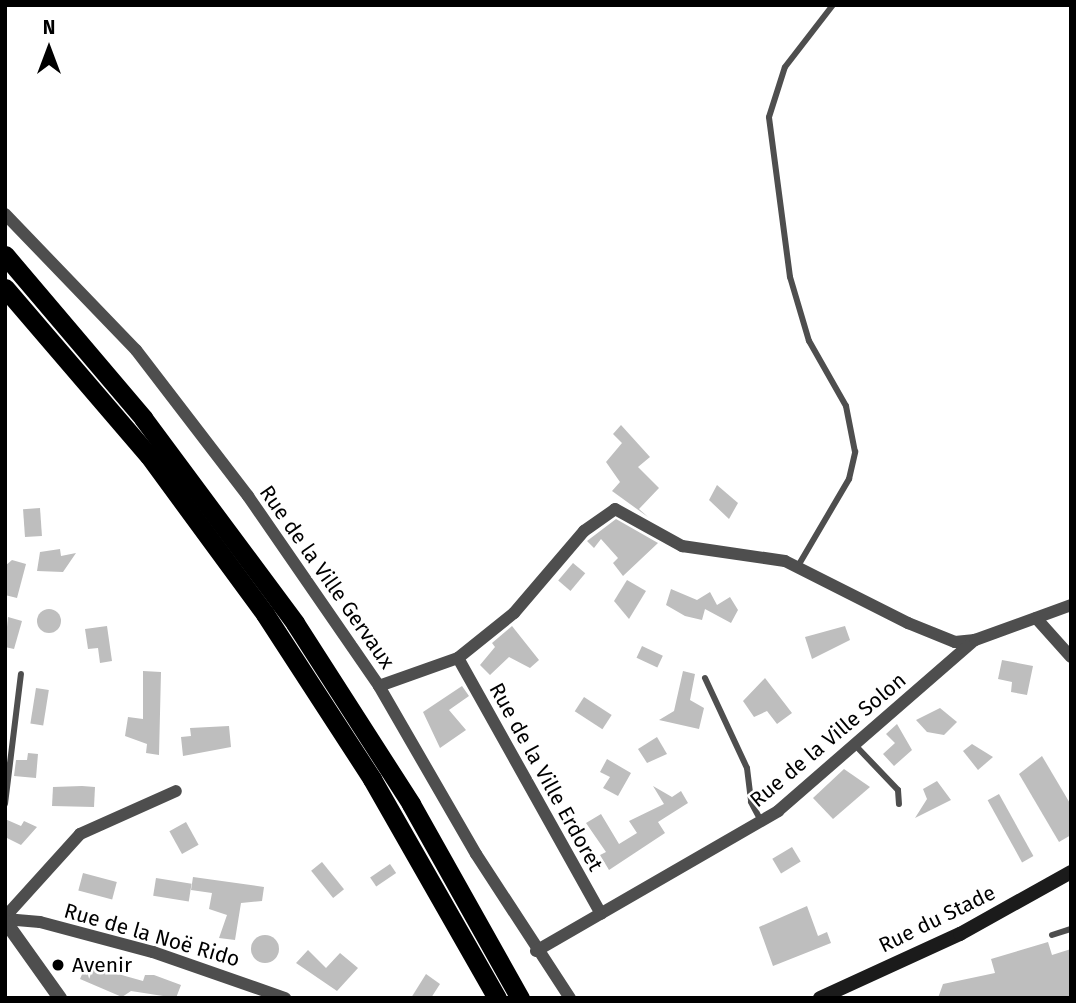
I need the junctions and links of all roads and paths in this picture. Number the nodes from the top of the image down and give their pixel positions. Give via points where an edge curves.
1 (833, 5) edge
2 (5, 214) edge
3 (5, 255) edge
4 (5, 288) edge
5 (797, 568) junction
6 (1071, 605) edge
7 (1036, 618) junction
8 (975, 640) junction
9 (1071, 657) edge
10 (458, 658) junction
11 (22, 674) dead end
12 (705, 678) dead end
13 (379, 686) junction
14 (855, 745) junction
15 (176, 791) dead end
16 (5, 804) edge
17 (900, 804) dead end
18 (761, 821) junction
19 (1071, 872) edge
20 (601, 914) junction
21 (5, 919) edge
22 (1071, 929) edge
23 (1052, 935) dead end
24 (536, 951) junction
25 (60, 998) edge
26 (285, 998) edge
27 (497, 998) edge
28 (520, 998) edge
29 (570, 998) edge
30 (820, 998) edge

1 - 5 lane via 785,66 769,117 790,277 809,341 846,406 855,452 849,479
2 - 13 street, Rue de la Ville Gervaux via 136,350 248,496
3 - 28 highway via 143,418 295,623 404,793
4 - 27 highway via 149,456 265,614 372,779
5 - 8 street via 955,642
5 - 10 street via 726,549 682,546 615,509 584,531 514,614
6 - 7 street, Rue de la Ville Solon
7 - 8 street, Rue de la Ville Solon
7 - 9 street
8 - 14 street, Rue de la Ville Solon
10 - 13 street
10 - 20 street, Rue de la Ville Erdoret
11 - 16 lane
12 - 18 lane via 747,768 751,802
13 - 24 street, Rue de la Ville Gervaux
14 - 17 lane via 898,790
14 - 18 street, Rue de la Ville Solon
15 - 21 street via 80,834
18 - 20 street, Rue de la Ville Solon
19 - 30 main road, Rue du Stade via 960,933
20 - 24 street, Rue de la Ville Solon
21 - 25 street
21 - 26 street, Rue de la Noë Rido via 40,922 153,953
22 - 23 lane
24 - 29 street, Rue de la Ville Gervaux

